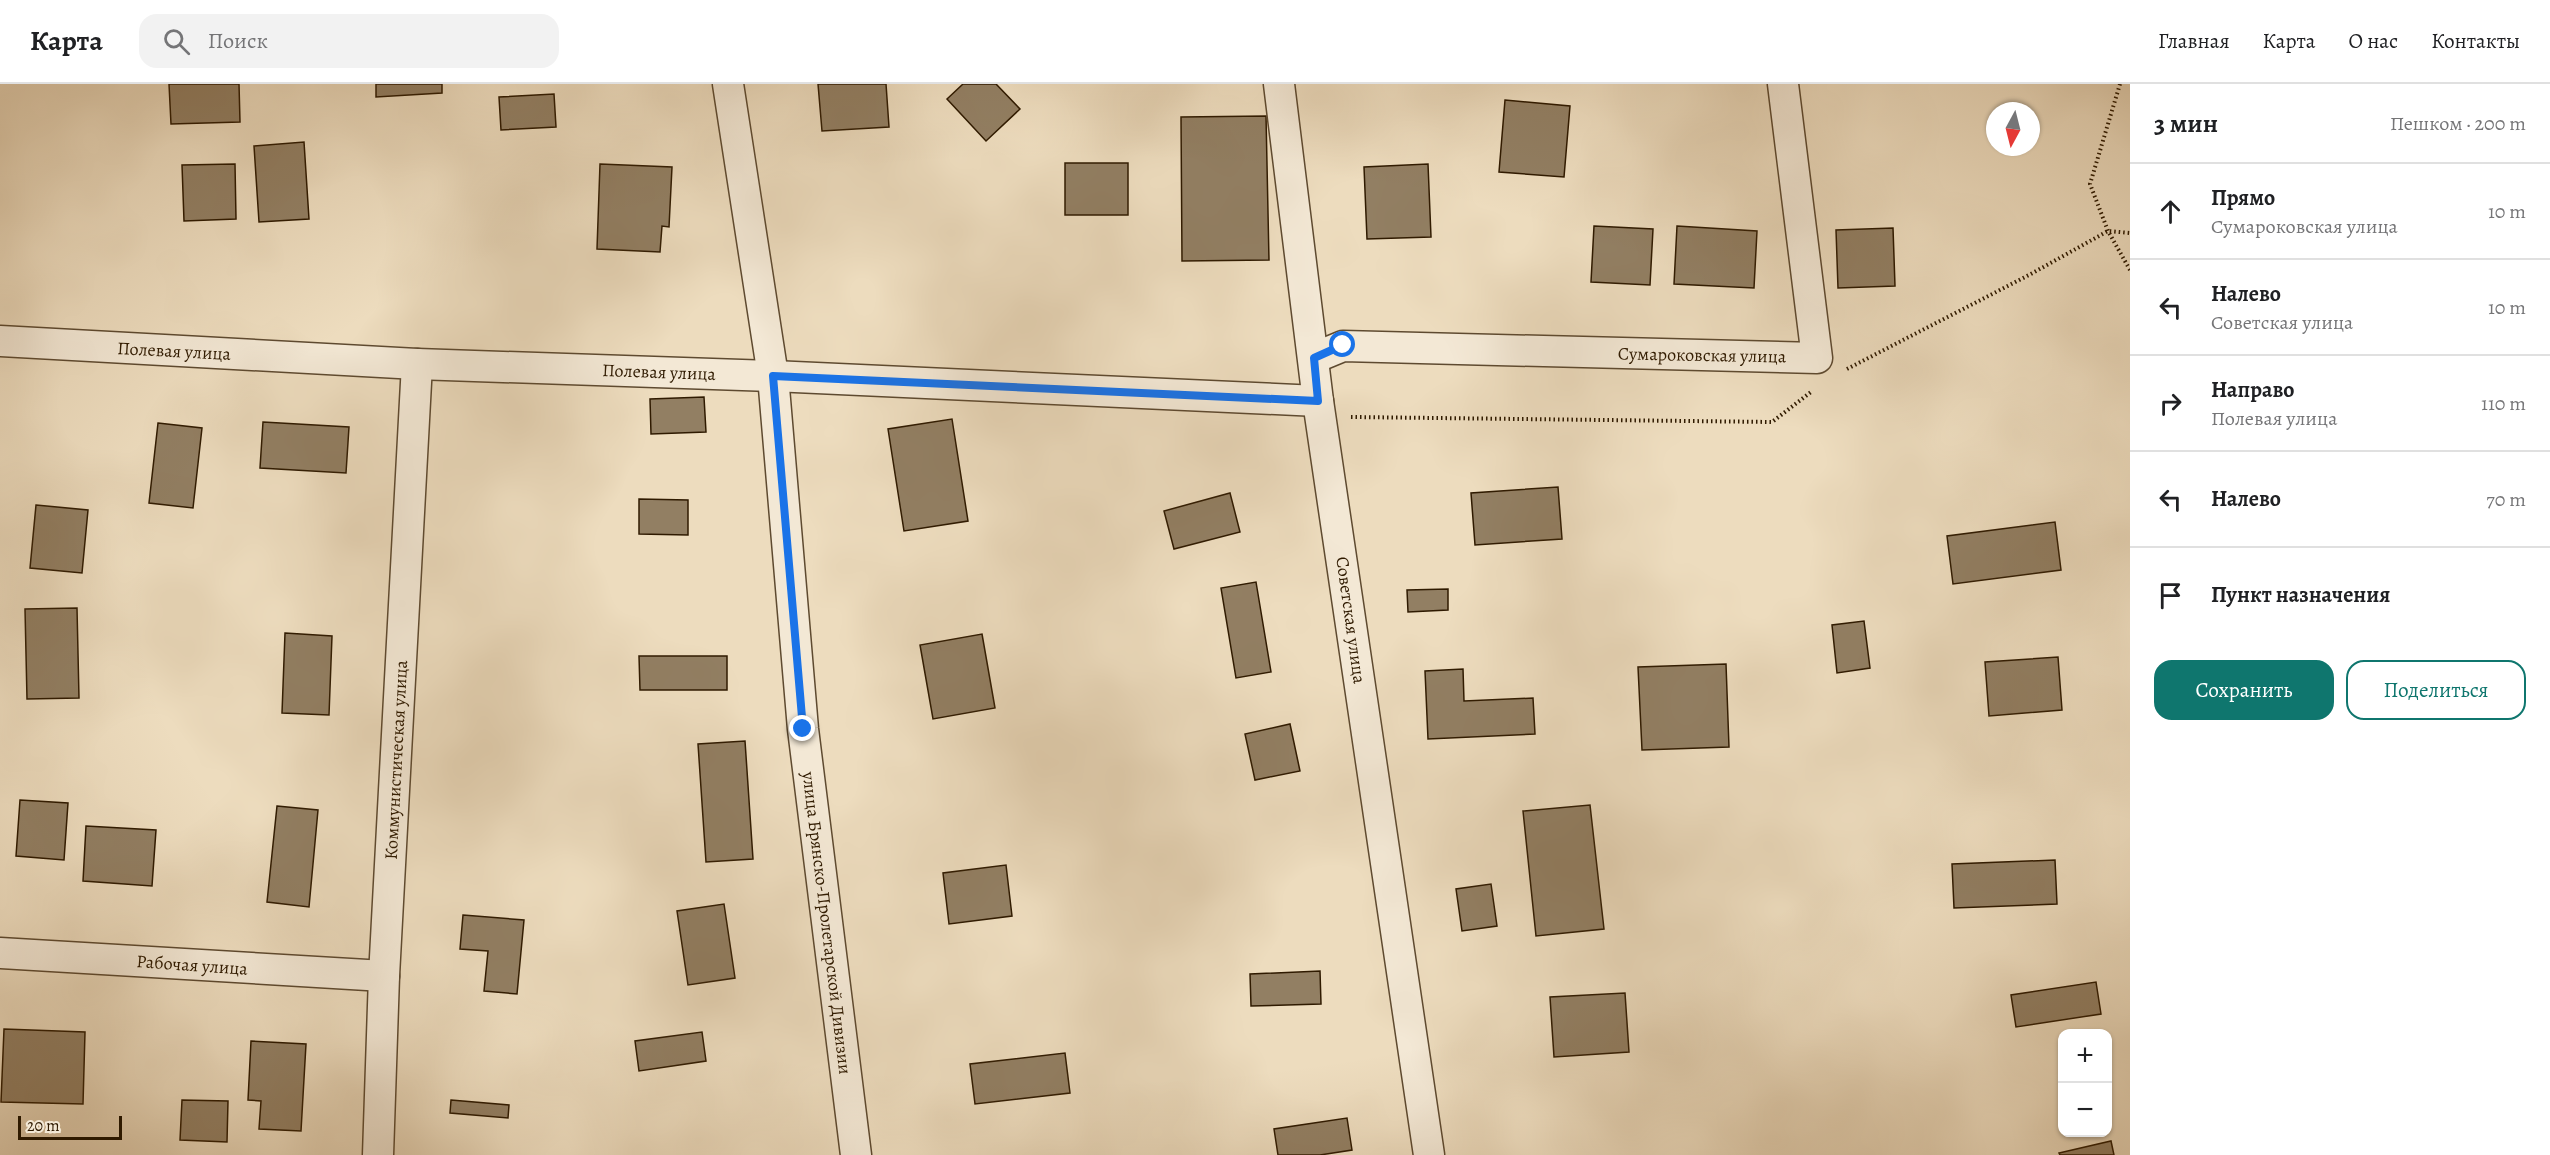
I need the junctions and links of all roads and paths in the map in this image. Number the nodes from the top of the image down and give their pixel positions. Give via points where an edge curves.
1 (728, 84) edge
2 (1279, 84) edge
3 (1783, 84) edge
4 (2120, 84) edge
5 (2130, 270) edge
6 (0, 341) edge
7 (1314, 358) junction
8 (417, 364) junction
9 (773, 376) junction
10 (1318, 401) junction
11 (0, 953) edge
12 (384, 976) junction
13 (378, 1155) edge
14 (856, 1155) edge
15 (1429, 1155) edge

1 - 9 street, улица Брянско-Пролетарской Дивизии
2 - 7 street, Советская улица
3 - 7 street, Сумароковская улица via 1817,358 1343,345
4 - 5 path via 2090,184 2108,231
6 - 8 street, Полевая улица
7 - 10 street, Советская улица
8 - 9 street, Полевая улица
8 - 12 street, Коммунистическая улица
9 - 10 street, Полевая улица
9 - 14 street, улица Брянско-Пролетарской Дивизии via 803,729
10 - 15 street, Советская улица
11 - 12 street, Рабочая улица
12 - 13 street, Коммунистическая улица

